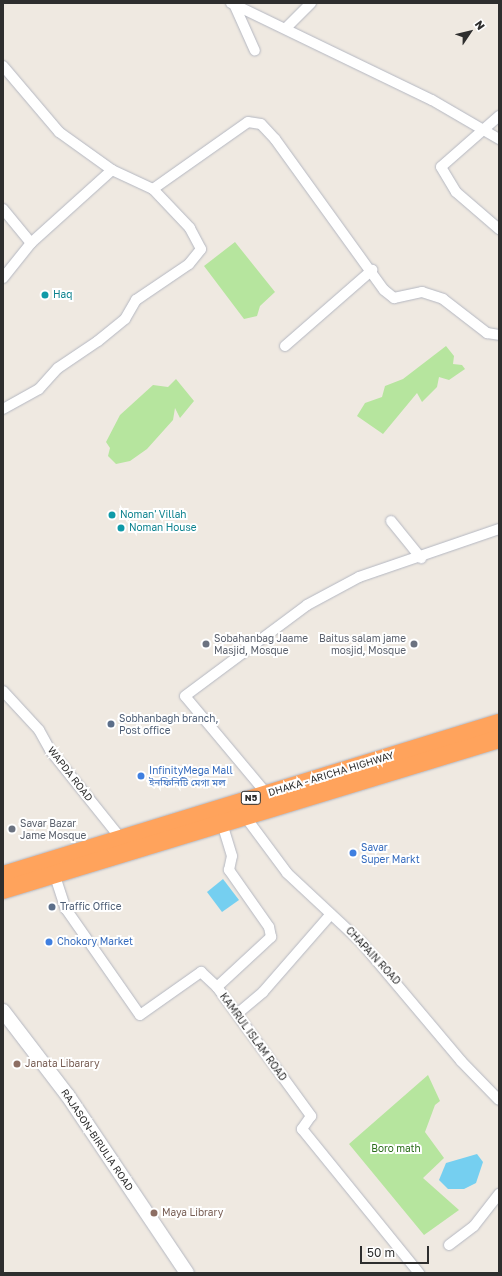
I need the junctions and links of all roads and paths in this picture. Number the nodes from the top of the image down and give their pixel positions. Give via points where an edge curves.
1 (311, 3) edge
2 (233, 4) edge
3 (287, 27) junction
4 (255, 51) dead end
5 (3, 66) edge
6 (499, 116) edge
7 (484, 129) junction
8 (499, 139) edge
9 (112, 170) junction
10 (153, 189) junction
11 (3, 209) edge
12 (499, 229) edge
13 (31, 243) junction
14 (372, 270) junction
15 (3, 278) edge
16 (499, 335) edge
17 (285, 346) dead end
18 (3, 409) edge
19 (391, 521) dead end
20 (499, 529) edge
21 (421, 558) junction
22 (3, 691) edge
23 (499, 723) edge
24 (497, 742) edge
25 (266, 794) junction
26 (244, 816) junction
27 (222, 823) junction
28 (122, 840) junction
29 (54, 874) junction
30 (3, 875) edge
31 (3, 890) edge
32 (331, 914) junction
33 (217, 987) junction
34 (3, 1010) edge
35 (237, 1014) junction
36 (499, 1100) edge
37 (499, 1194) edge
38 (449, 1245) dead end
39 (187, 1273) edge
40 (419, 1273) edge

1 - 3 street
2 - 3 street
2 - 4 street
3 - 7 street
5 - 9 street via 59,132
6 - 7 street
7 - 8 street
7 - 12 street via 441,167 456,192
9 - 10 street
9 - 13 street
10 - 14 street via 233,130 248,122 261,124
10 - 18 street via 190,228 201,249 189,264 136,300 125,319 58,368 39,389
11 - 13 street
13 - 15 street
14 - 16 street via 384,290 394,298 422,292 443,299 488,333
14 - 17 street
19 - 21 street
20 - 21 street
21 - 25 street via 358,577 307,605 185,696
22 - 28 street, WAPDA ROAD via 39,730 50,750
23 - 25 highway, DHAKA - ARICHA HIGHWAY / N5
24 - 26 highway, DHAKA - ARICHA HIGHWAY / N5
25 - 28 highway, DHAKA - ARICHA HIGHWAY / N5
26 - 27 highway, DHAKA - ARICHA HIGHWAY / N5
26 - 32 street, CHAPAIN ROAD via 287,873
27 - 29 highway, DHAKA - ARICHA HIGHWAY / N5
27 - 33 street via 232,856 229,870 268,927 271,938
28 - 30 highway, DHAKA - ARICHA HIGHWAY / N5
29 - 31 highway, DHAKA - ARICHA HIGHWAY / N5
29 - 33 street, KAMRUL ISLAM ROAD via 66,909 140,1015 201,972
32 - 35 street via 263,992
32 - 36 street, CHAPAIN ROAD via 390,973 461,1062
33 - 35 street, KAMRUL ISLAM ROAD
34 - 39 street, RAJASON-BIRULIA ROAD via 68,1096
35 - 40 street, KAMRUL ISLAM ROAD via 312,1116 302,1129
37 - 38 street via 474,1226

